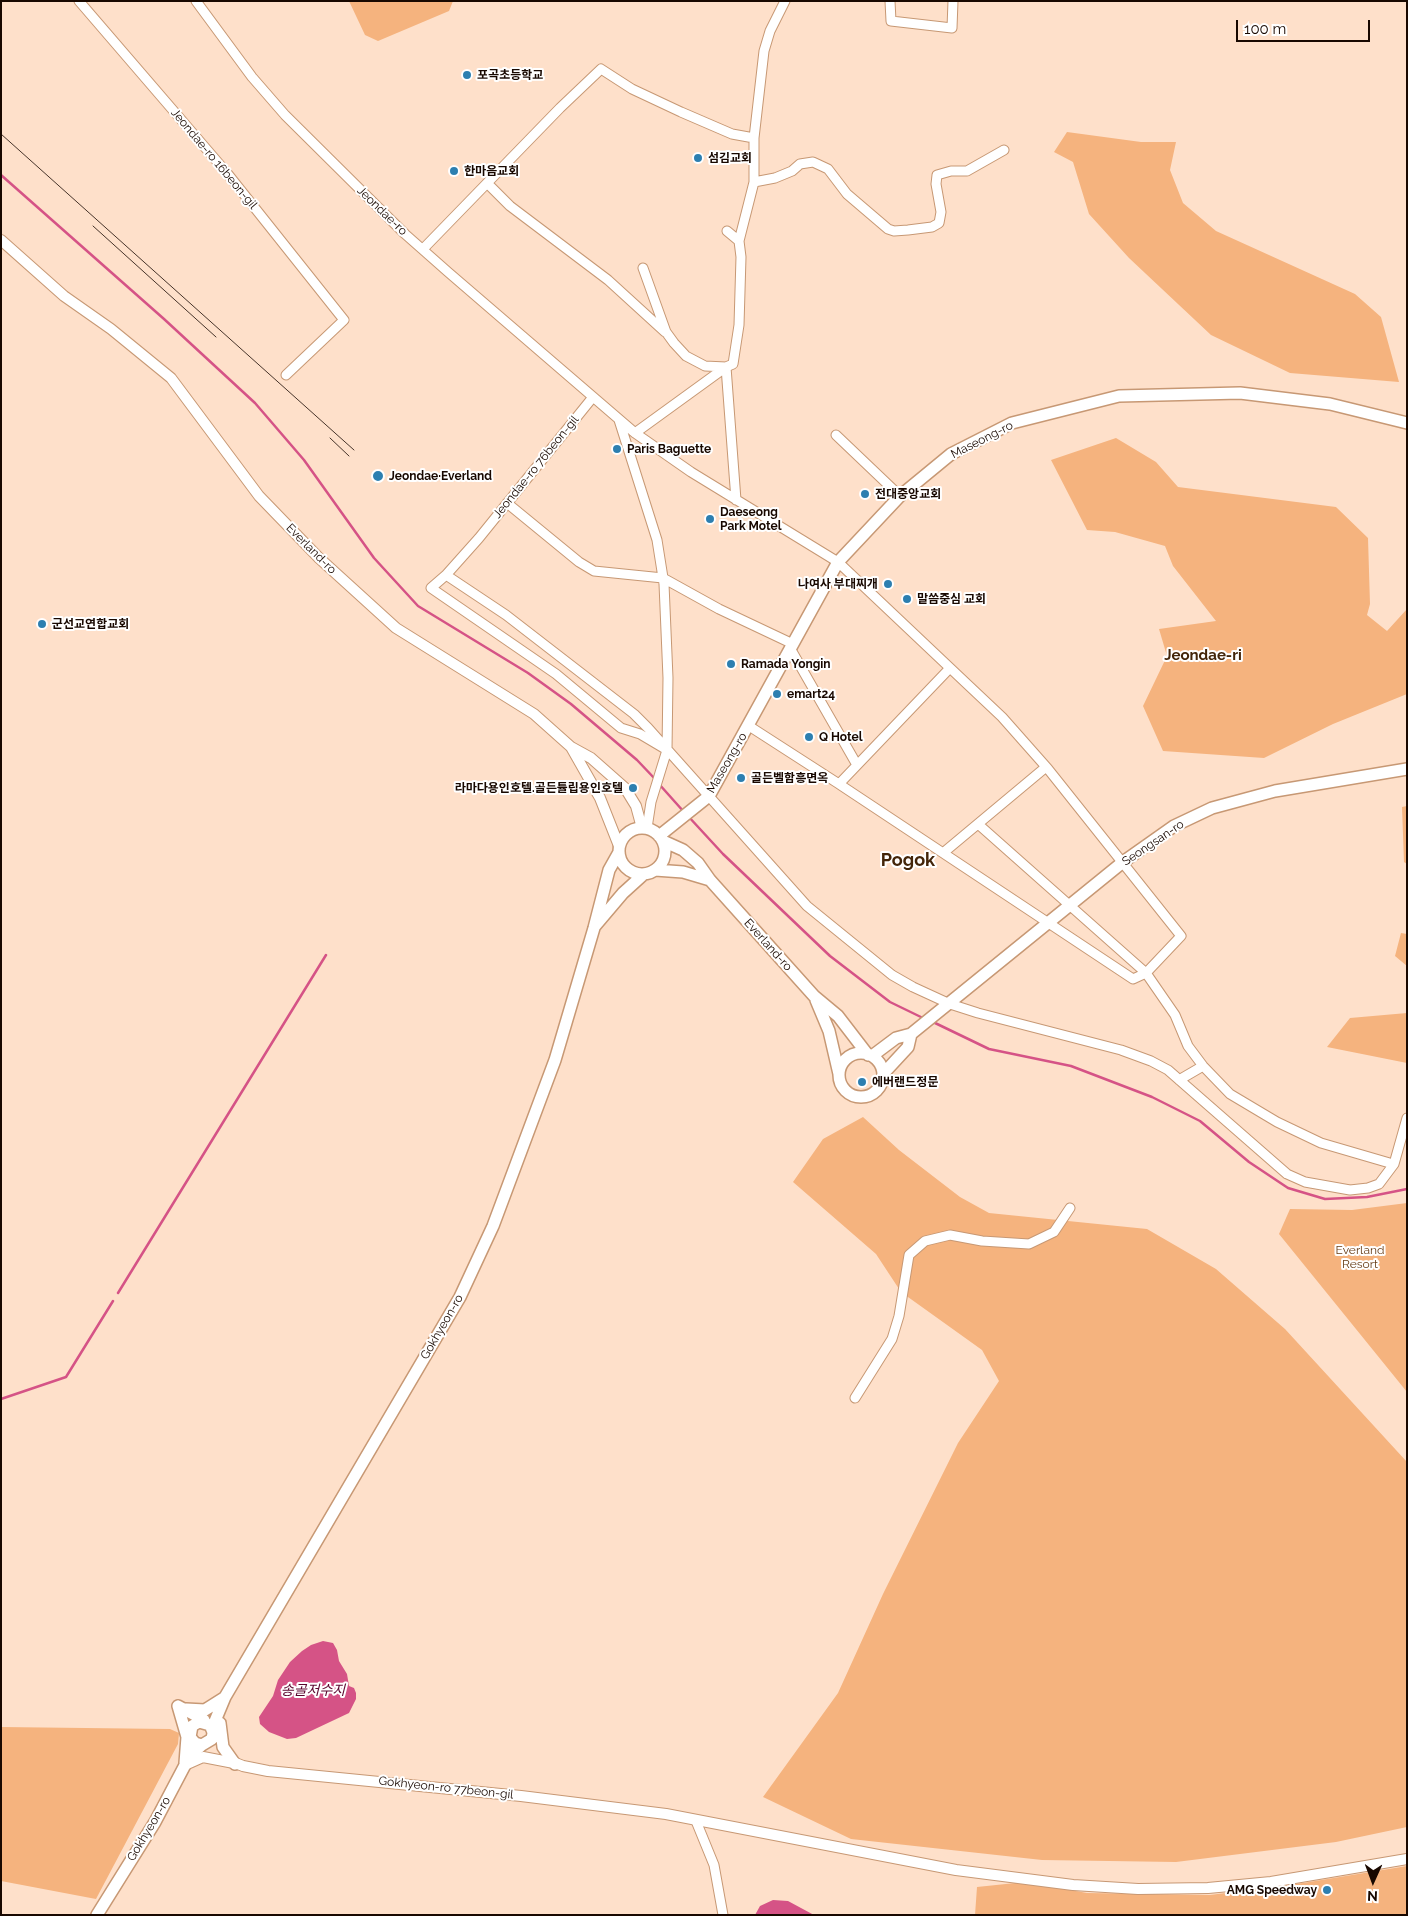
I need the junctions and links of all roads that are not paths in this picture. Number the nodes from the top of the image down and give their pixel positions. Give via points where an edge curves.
1 (79, 1) edge
2 (196, 1) edge
3 (785, 1) edge
4 (890, 1) edge
5 (953, 1) edge
6 (754, 138) junction
7 (1004, 150) dead end
8 (754, 182) junction
9 (487, 183) junction
10 (727, 231) dead end
11 (1, 240) edge
12 (739, 241) junction
13 (423, 249) junction
14 (643, 268) dead end
15 (667, 334) junction
16 (726, 367) junction
17 (286, 375) dead end
18 (593, 397) junction
19 (618, 420) junction
20 (1407, 423) edge
21 (635, 433) junction
22 (836, 435) dead end
23 (900, 496) junction
24 (736, 500) junction
25 (507, 503) junction
26 (838, 562) junction
27 (446, 575) junction
28 (663, 578) junction
29 (792, 646) junction
30 (950, 668) junction
31 (749, 726) junction
32 (571, 747) junction
33 (667, 750) junction
34 (858, 765) junction
35 (1046, 767) junction
36 (1407, 769) edge
37 (839, 784) junction
38 (706, 799) junction
39 (978, 824) junction
40 (645, 828) junction
41 (661, 838) junction
42 (618, 850) junction
43 (943, 853) junction
44 (1122, 862) junction
45 (650, 872) junction
46 (710, 880) junction
47 (1071, 905) junction
48 (1049, 923) junction
49 (594, 928) junction
50 (1146, 974) junction
51 (814, 996) junction
52 (947, 1007) junction
53 (912, 1034) junction
54 (870, 1055) junction
55 (1203, 1066) junction
56 (839, 1074) junction
57 (883, 1074) junction
58 (1179, 1080) junction
59 (1407, 1118) edge
60 (1393, 1164) junction
61 (1070, 1208) dead end
62 (855, 1398) dead end
63 (225, 1697) junction
64 (178, 1706) junction
65 (203, 1722) junction
66 (213, 1732) junction
67 (190, 1733) junction
68 (202, 1745) junction
69 (235, 1764) junction
70 (184, 1765) junction
71 (696, 1821) junction
72 (1407, 1858) edge
73 (97, 1915) edge
74 (724, 1915) edge

1 - 17 street, Jeondae-ro 16beon-gil via 227,173 344,320
2 - 13 street, Jeondae-ro via 284,115
3 - 6 street via 770,30 764,51
4 - 5 street via 891,21 952,28
6 - 8 street
6 - 9 street via 732,134 681,112 632,89 601,69
7 - 8 street via 967,171 937,175 941,212 939,222 932,227 888,229 847,194 828,169 813,162 800,164 775,178
8 - 12 street
9 - 13 street
9 - 15 street via 537,228 608,280
10 - 12 street
11 - 32 street, Everland-ro via 64,296 171,378 259,496 319,558 379,613 424,647 534,714
12 - 16 street via 738,342 733,364
13 - 18 street, Jeondae-ro
14 - 15 street
15 - 16 street via 686,356 705,366
16 - 21 street
16 - 24 street
18 - 19 street, Jeondae-ro
18 - 25 street, Jeondae-ro 76beon-gil
19 - 21 street, Jeondae-ro
19 - 28 street via 654,532
20 - 23 main road, Maseong-ro via 1330,404 1240,393 1119,396 1012,422 951,454
21 - 24 street, Jeondae-ro
22 - 23 street
23 - 26 main road, Maseong-ro
24 - 26 street, Jeondae-ro
25 - 27 street, Jeondae-ro 76beon-gil
25 - 28 street via 594,571
26 - 29 main road, Maseong-ro
26 - 30 street, Jeondae-ro
27 - 33 street via 506,615 634,714
27 - 33 street, Jeondae-ro 76beon-gil via 431,588 556,674 621,728 640,734
28 - 29 street
28 - 33 street via 668,678
29 - 31 main road, Maseong-ro
29 - 34 street
30 - 34 street
30 - 35 street, Jeondae-ro via 1002,717
31 - 37 street
31 - 38 main road, Maseong-ro
32 - 40 street, Everland-ro via 591,758 625,788
32 - 42 street via 600,798
33 - 38 street
33 - 40 street
34 - 37 street
35 - 39 street
35 - 44 street, Jeondae-ro
36 - 44 main road, Seongsan-ro via 1276,791 1212,808 1174,826
37 - 43 street
38 - 41 main road
38 - 52 street via 807,906 892,975
39 - 43 street
39 - 47 street
40 - 41 main road, Everland-ro
40 - 42 main road via 627,832
41 - 45 main road via 665,847 663,860
41 - 46 main road, Everland-ro via 683,850
42 - 45 main road via 621,861 630,871
42 - 49 main road, Gokhyeon-ro via 609,870
43 - 48 street
44 - 47 main road, Seongsan-ro
44 - 50 street, Jeondae-ro via 1181,936
45 - 46 main road via 683,872
45 - 49 main road via 623,893
46 - 51 main road, Everland-ro
47 - 48 main road, Seongsan-ro
47 - 50 street
48 - 50 street via 1133,979
48 - 52 main road, Seongsan-ro
49 - 63 main road, Gokhyeon-ro via 555,1060 493,1226 460,1297
50 - 55 street via 1175,1016 1188,1046
51 - 54 main road, Everland-ro via 838,1016
51 - 56 main road via 829,1031
52 - 53 main road, Seongsan-ro
52 - 58 street via 1138,1056 1168,1070
53 - 54 main road via 896,1038
53 - 57 main road via 908,1047
54 - 56 main road via 860,1054 846,1060
54 - 57 main road via 880,1064
55 - 58 street
55 - 60 street via 1230,1094 1277,1122 1321,1143
56 - 57 main road via 848,1093 865,1097 879,1089
58 - 60 street via 1287,1174 1304,1182 1350,1190 1368,1188 1379,1184
59 - 60 street
61 - 62 street via 1054,1232 1029,1244 950,1235 925,1241 909,1255 892,1338
63 - 64 main road via 205,1710
63 - 65 main road
63 - 66 main road
63 - 69 main road via 220,1733 226,1753
64 - 65 main road
64 - 67 main road
64 - 70 main road via 187,1737
65 - 66 main road via 210,1725
65 - 67 main road via 192,1726
66 - 68 main road, Gokhyeon-ro via 212,1739
66 - 69 street via 223,1755
67 - 68 main road via 195,1743
67 - 70 main road
68 - 69 street
68 - 70 main road, Gokhyeon-ro
69 - 70 street, Gokhyeon-ro 77beon-gil via 203,1757
69 - 71 street, Gokhyeon-ro 77beon-gil via 268,1771 614,1806
70 - 73 main road, Gokhyeon-ro via 155,1822
71 - 72 street, Gokhyeon-ro 77beon-gil via 956,1870 1073,1885 1138,1889 1208,1888 1271,1882
71 - 74 street via 714,1865

